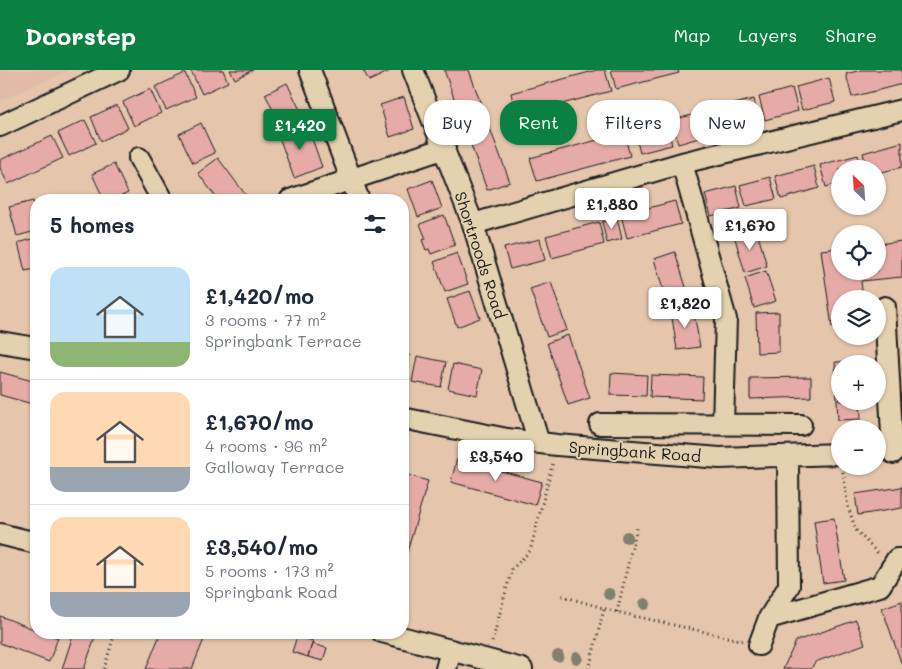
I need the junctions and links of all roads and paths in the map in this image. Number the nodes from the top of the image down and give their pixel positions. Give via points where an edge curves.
1 (119, 70) edge
2 (310, 70) edge
3 (413, 70) edge
4 (902, 110) edge
5 (0, 126) edge
6 (445, 148) junction
7 (139, 158) dead end
8 (682, 163) junction
9 (350, 179) junction
10 (159, 194) edge
11 (307, 194) edge
12 (356, 194) edge
13 (473, 224) junction
14 (886, 312) edge
15 (0, 342) edge
16 (30, 347) edge
17 (895, 362) edge
18 (409, 419) edge
19 (600, 424) dead end
20 (724, 425) junction
21 (801, 425) dead end
22 (548, 444) junction
23 (891, 453) edge
24 (831, 454) edge
25 (788, 456) junction
26 (843, 475) edge
27 (638, 525) dead end
28 (0, 534) edge
29 (30, 542) edge
30 (897, 563) edge
31 (562, 596) dead end
32 (604, 609) junction
33 (618, 612) junction
34 (770, 618) junction
35 (113, 639) edge
36 (398, 639) edge
37 (759, 645) joint
38 (448, 660) edge
39 (487, 660) junction
40 (104, 669) edge
41 (522, 669) edge
42 (589, 669) edge

1 - 5 street
2 - 9 street
3 - 6 street, Shortroods Road
4 - 8 street
6 - 9 street
6 - 13 street, Shortroods Road
7 - 10 street
8 - 13 street
8 - 20 street via 726,319
9 - 11 street
9 - 12 street
13 - 22 street, Shortroods Road
14 - 17 street
15 - 16 street
17 - 23 street
18 - 22 street, Springbank Road
19 - 20 street
20 - 21 street
22 - 25 street, Springbank Road via 720,458
22 - 39 path via 530,551 512,569
24 - 25 street, Springbank Road
25 - 34 street via 789,586
26 - 30 path via 848,507 856,530
27 - 33 path
28 - 29 street
30 - 34 street via 880,586
31 - 32 path
32 - 33 path
32 - 42 path
33 - 37 path
34 - 37 street
35 - 40 path
36 - 38 street
38 - 39 street
39 - 41 street

